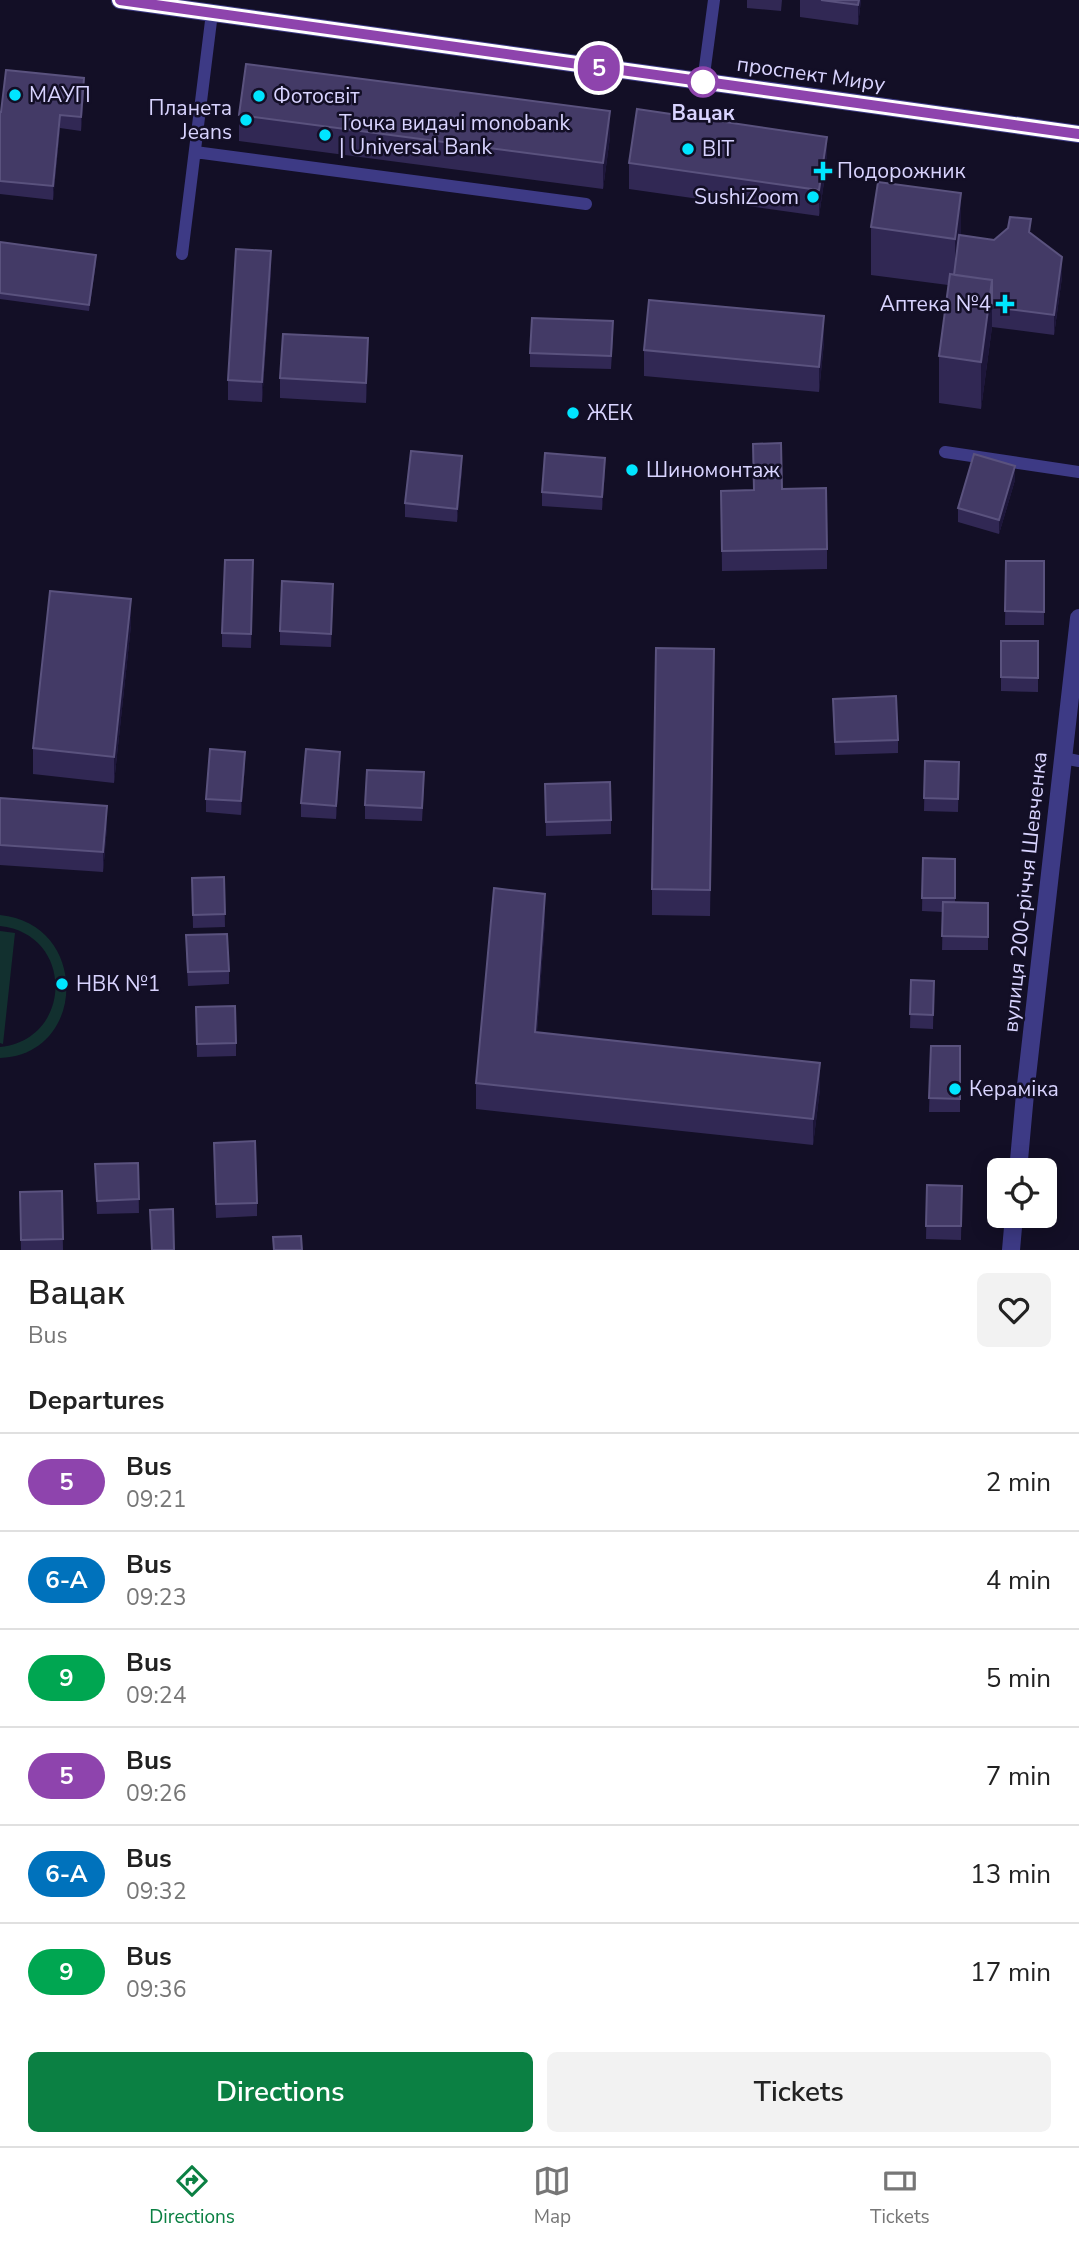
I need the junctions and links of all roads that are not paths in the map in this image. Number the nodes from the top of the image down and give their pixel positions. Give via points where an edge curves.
1 (120, 0) edge
2 (714, 0) edge
3 (212, 13) junction
4 (702, 82) junction
5 (1079, 134) edge
6 (195, 152) junction
7 (586, 204) dead end
8 (182, 254) dead end
9 (945, 453) dead end
10 (1079, 472) edge
11 (1079, 618) edge
12 (1071, 760) edge
13 (1020, 1158) edge
14 (1013, 1228) edge
15 (1011, 1250) edge

1 - 3 street, проспект Миру
2 - 4 lane
3 - 4 street, проспект Миру
3 - 6 lane
4 - 5 street, проспект Миру
6 - 7 lane
6 - 8 lane
9 - 10 lane
11 - 12 street, вулиця 200-річчя Шевченка
12 - 13 street, вулиця 200-річчя Шевченка
14 - 15 street

